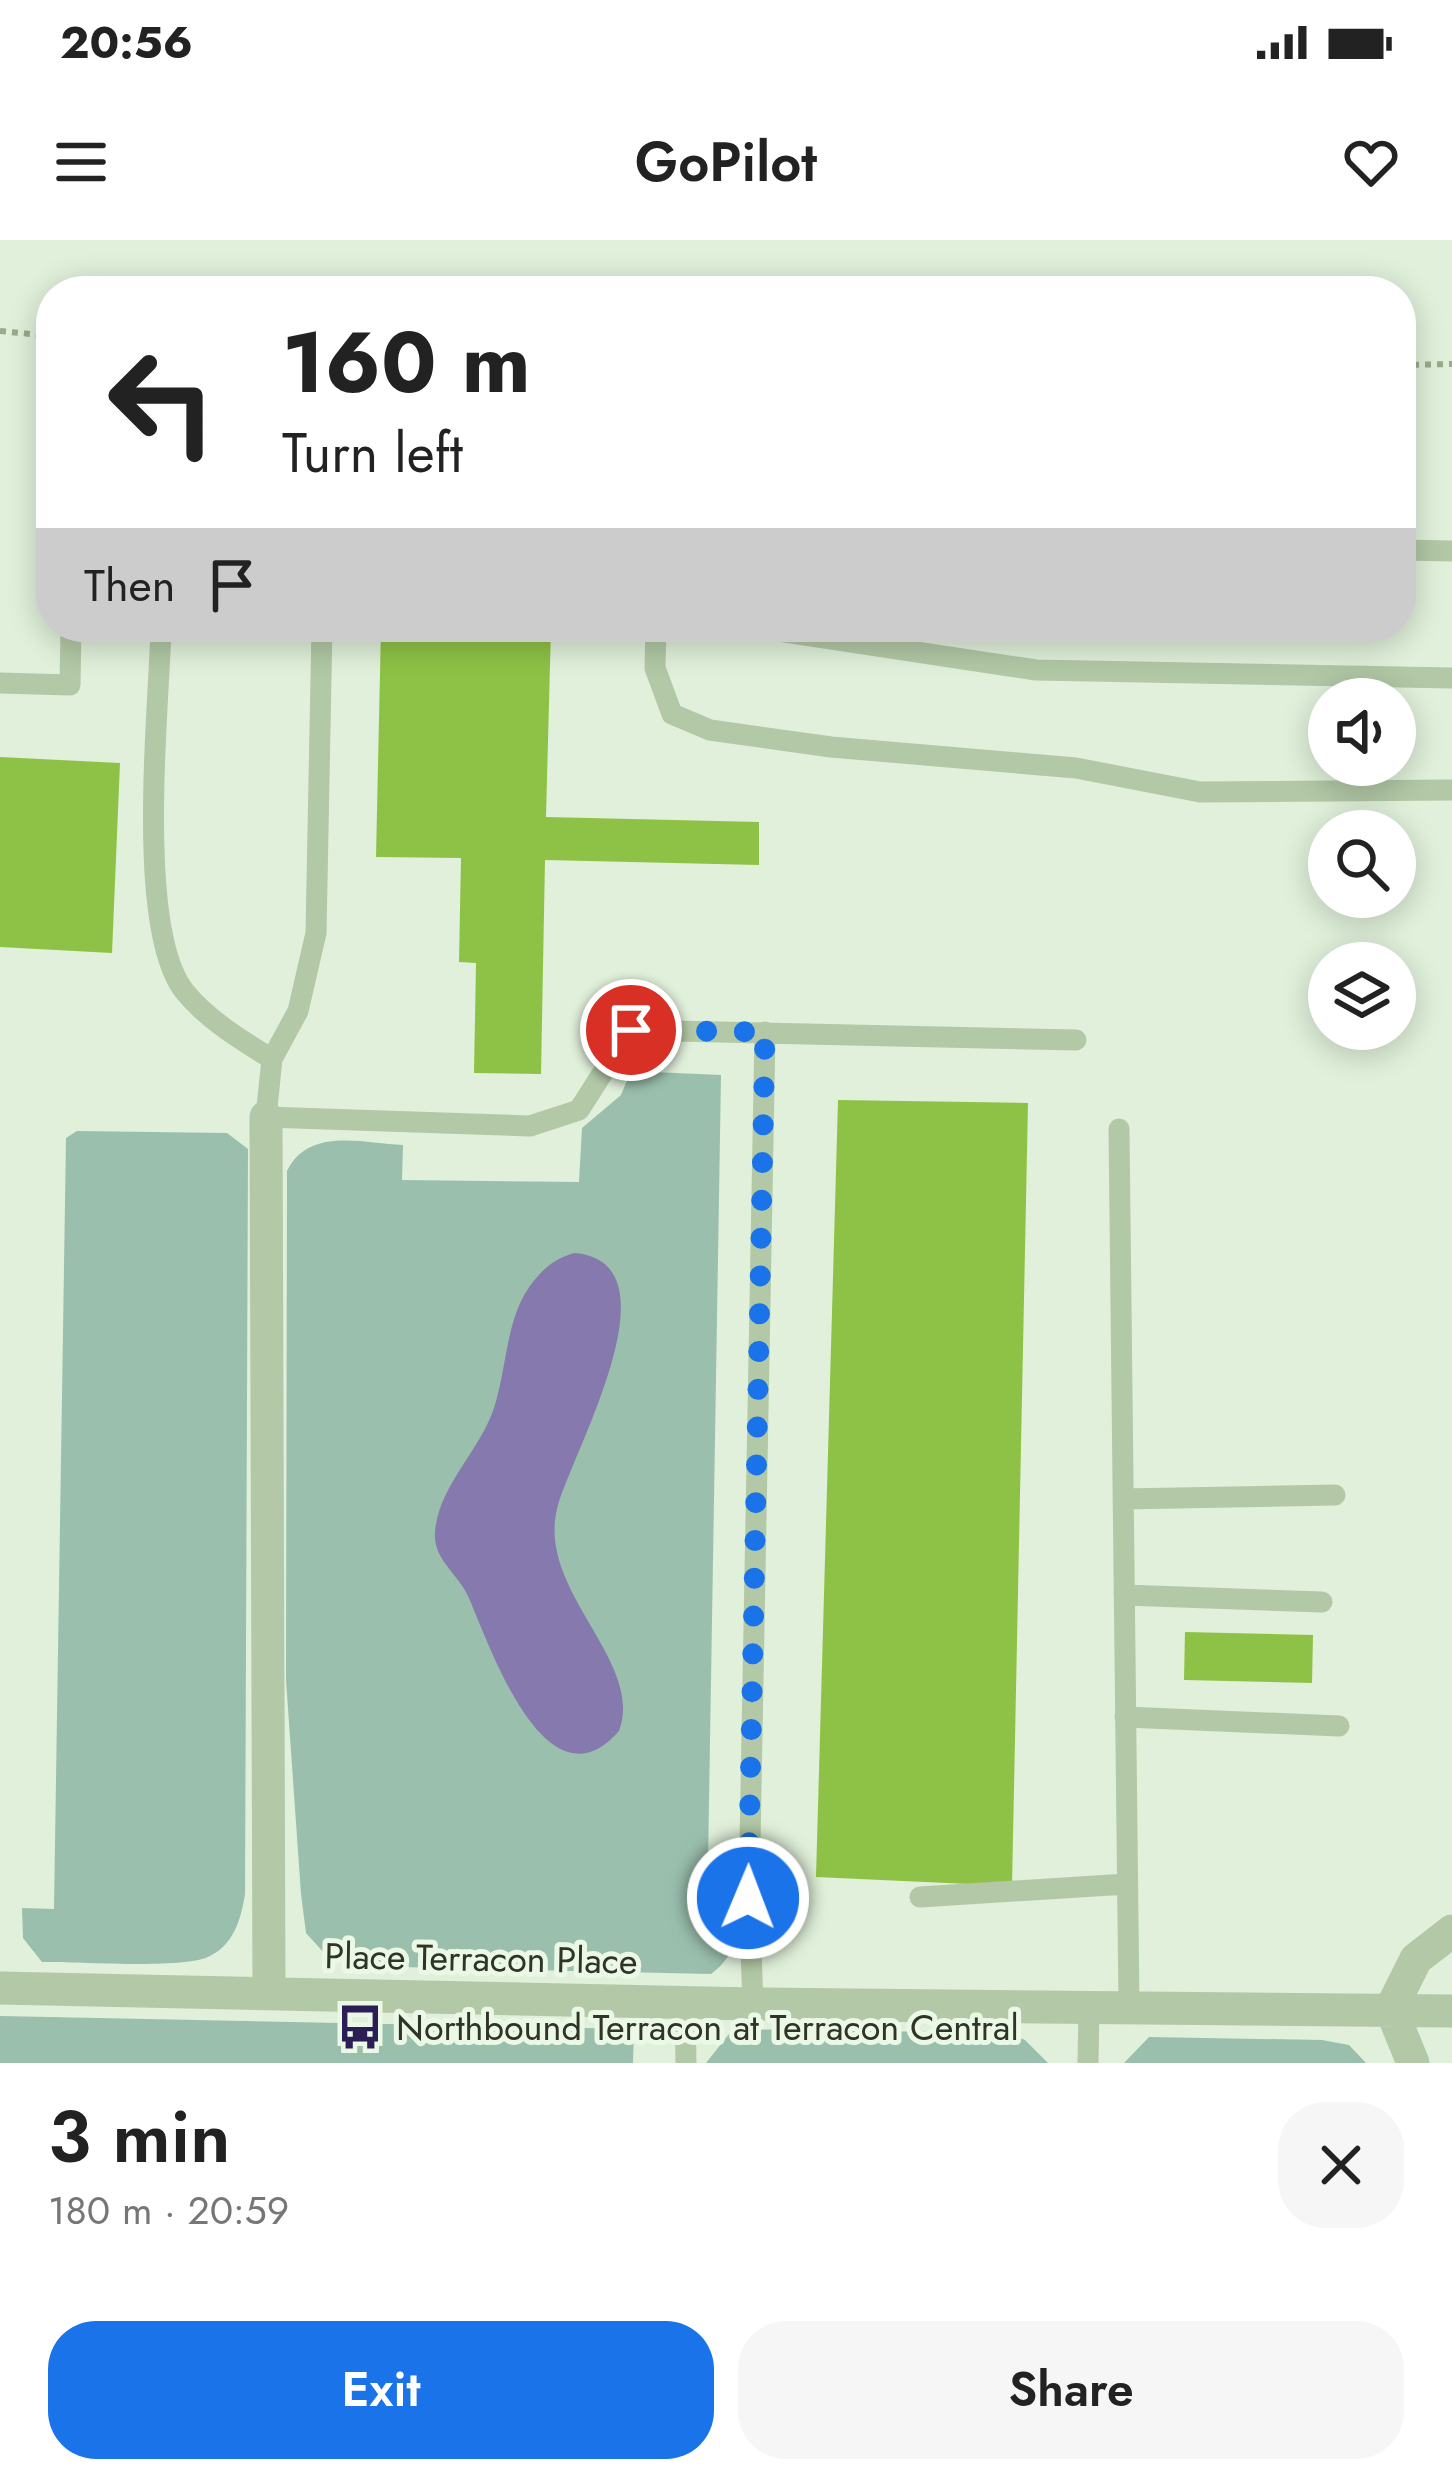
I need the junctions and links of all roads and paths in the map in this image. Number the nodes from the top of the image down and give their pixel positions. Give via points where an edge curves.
1 (0, 332) edge
2 (36, 335) edge
3 (1452, 364) edge
4 (1416, 365) edge
5 (1416, 550) edge
6 (1452, 551) edge
7 (71, 642) edge
8 (161, 642) edge
9 (322, 642) edge
10 (656, 642) edge
11 (851, 642) edge
12 (1452, 678) edge
13 (0, 683) edge
14 (1452, 790) edge
15 (765, 1032) junction
16 (1076, 1040) dead end
17 (272, 1059) junction
18 (266, 1118) junction
19 (1119, 1129) dead end
20 (1335, 1495) dead end
21 (1123, 1498) junction
22 (1124, 1594) junction
23 (1322, 1602) dead end
24 (1125, 1718) junction
25 (1339, 1726) dead end
26 (1127, 1884) junction
27 (920, 1897) dead end
28 (1452, 1931) edge
29 (0, 1988) edge
30 (269, 1992) junction
31 (686, 2002) junction
32 (753, 2004) junction
33 (1089, 2007) junction
34 (1129, 2007) junction
35 (1391, 2009) junction
36 (1452, 2011) edge
37 (686, 2063) edge
38 (1088, 2063) edge
39 (1413, 2063) edge

1 - 2 path
3 - 4 path
5 - 6 lane
7 - 13 lane via 70,685
8 - 17 lane via 161,945 183,990
9 - 17 lane via 316,932 298,1011
10 - 14 lane via 672,714 710,730 1076,768 1200,792
11 - 12 lane via 1036,670
15 - 16 lane
15 - 18 lane via 631,1030 579,1110 530,1126
15 - 32 lane via 748,1898
17 - 18 lane
18 - 30 street
19 - 21 lane
20 - 21 lane
21 - 22 lane
22 - 23 lane
22 - 24 lane
24 - 25 lane
24 - 26 lane
26 - 27 lane
26 - 34 lane
28 - 35 street via 1416,1960
29 - 30 street, Place Terracon Place
30 - 31 street, Place Terracon Place
31 - 32 street, Place Terracon Place
31 - 37 lane
32 - 33 street, Place Terracon Place
33 - 34 street, Place Terracon Place
33 - 38 lane
34 - 35 street, Place Terracon Place
35 - 36 street, Place Terracon Place
35 - 39 street

